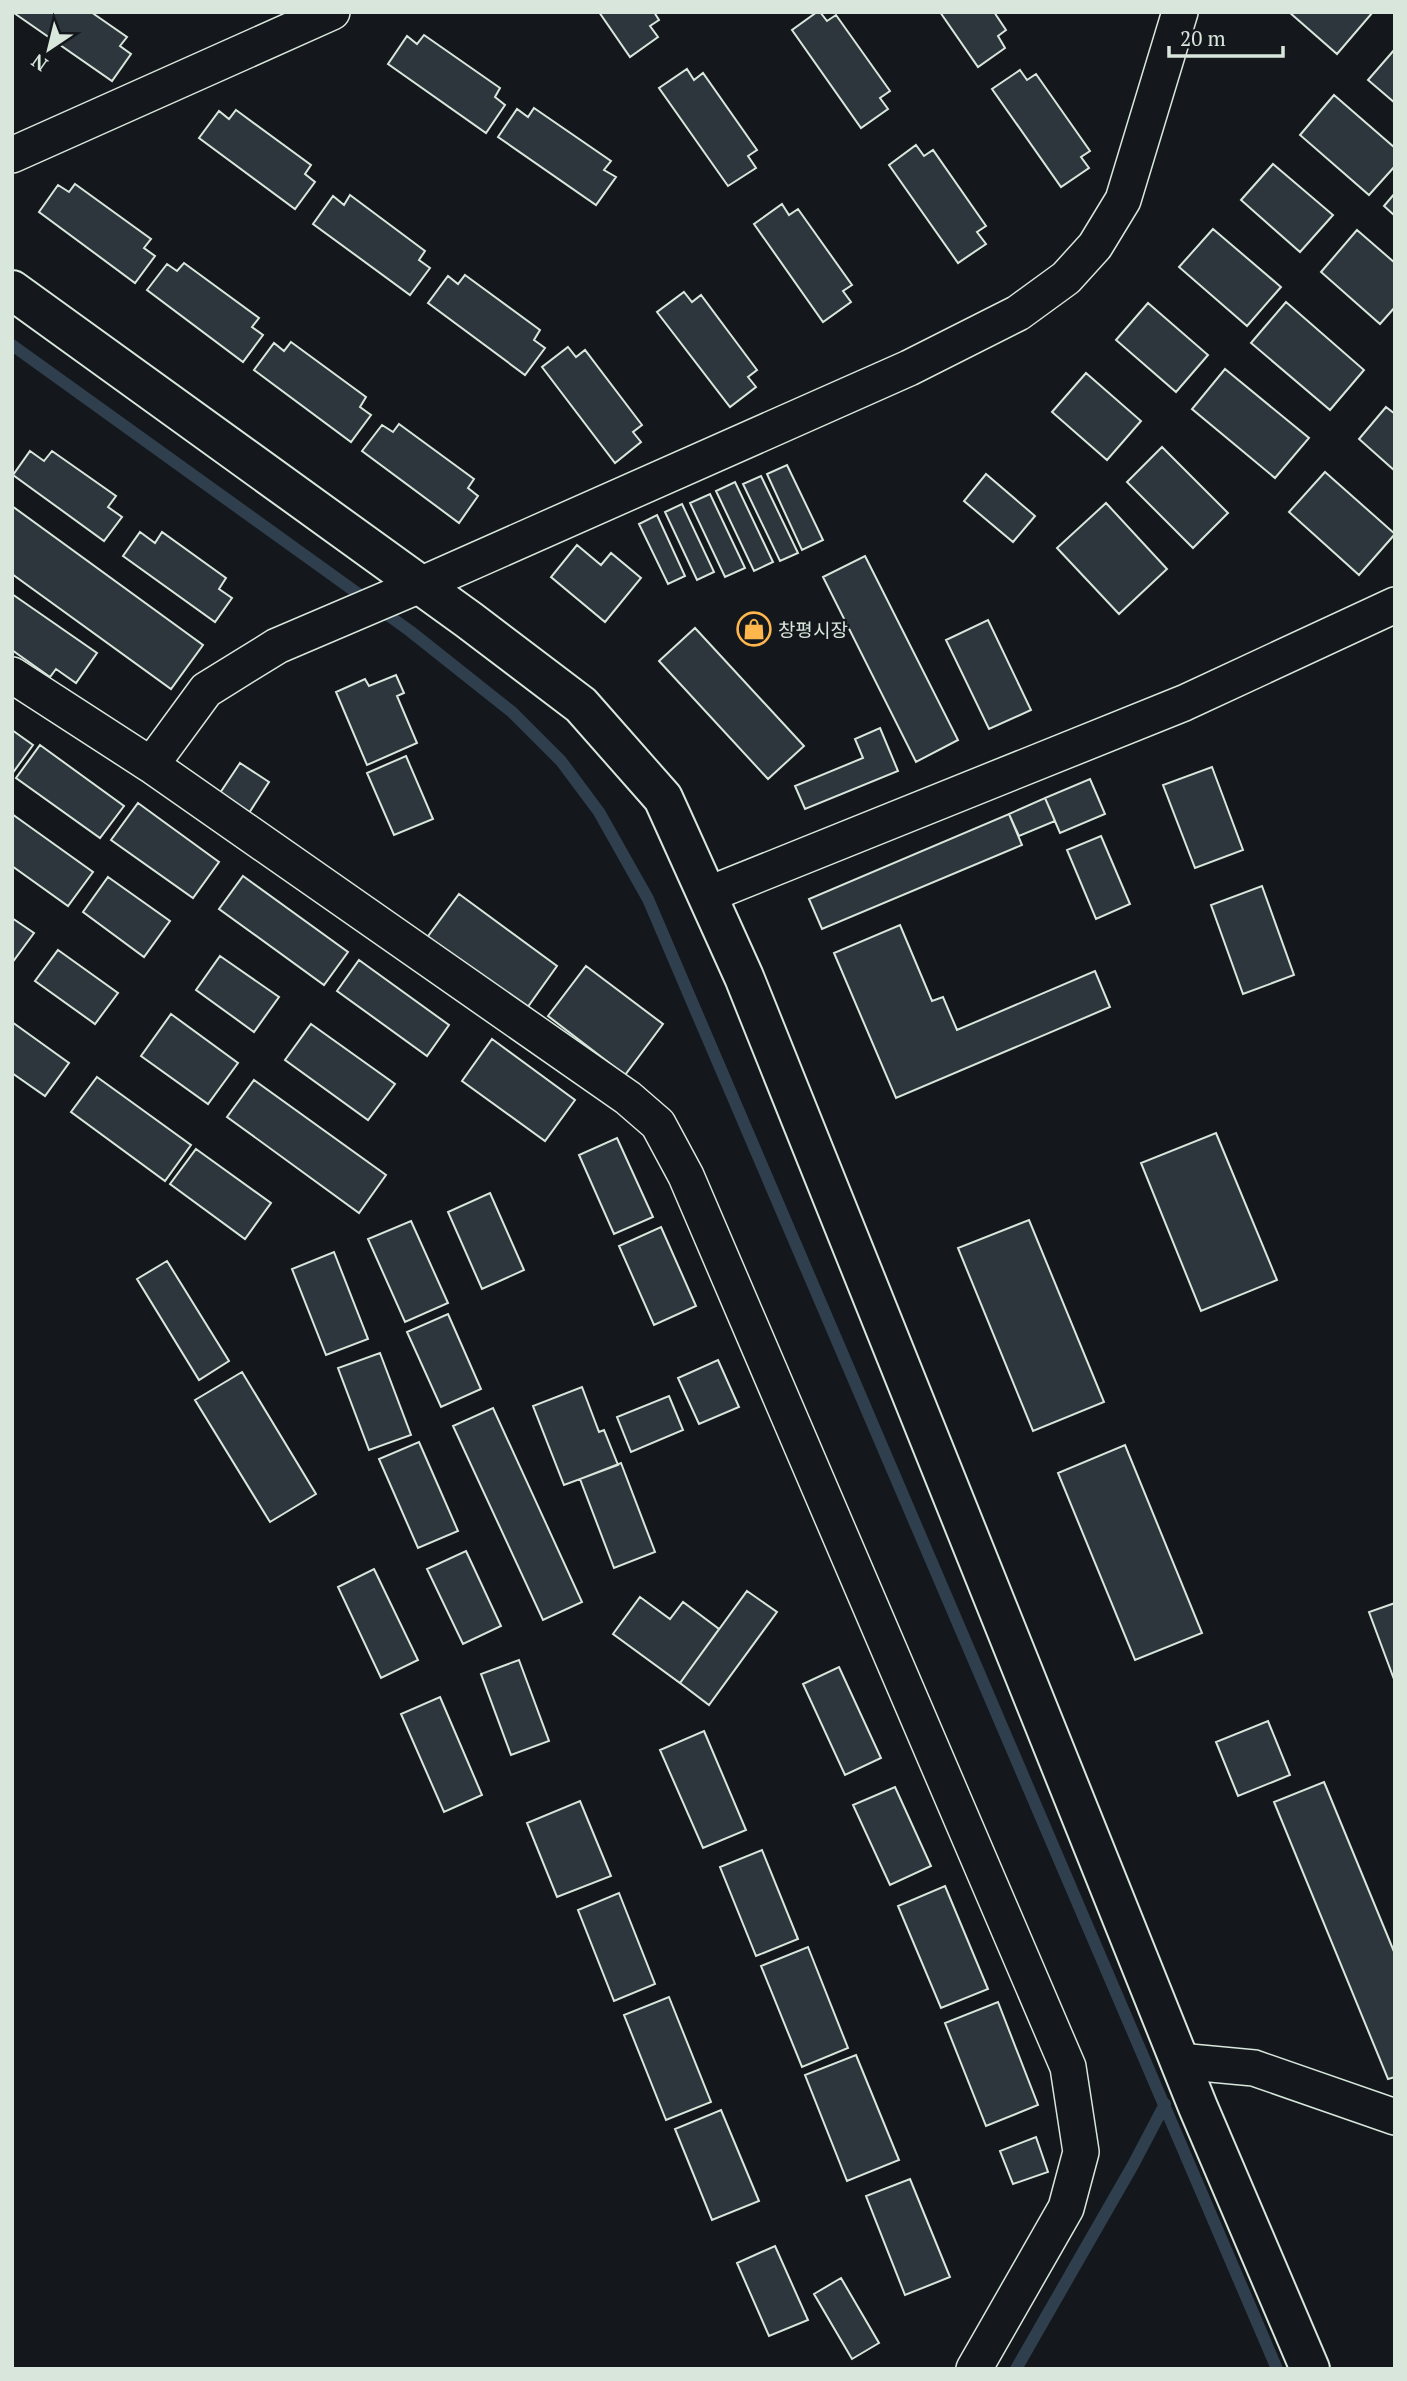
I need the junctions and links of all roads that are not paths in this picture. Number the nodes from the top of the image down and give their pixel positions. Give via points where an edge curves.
1 (332, 12) edge
2 (1180, 12) edge
3 (12, 155) edge
4 (12, 290) edge
5 (420, 585) junction
6 (1395, 605) edge
7 (12, 676) edge
8 (151, 765) junction
9 (707, 895) junction
10 (1179, 2060) junction
11 (1395, 2117) edge
12 (974, 2369) edge
13 (1310, 2369) edge

1 - 3 street
2 - 5 street via 1123,200 1095,246 1066,278 1018,313 909,368
4 - 5 street
5 - 8 street via 277,646 206,690
5 - 9 street via 581,705 663,798
6 - 9 street via 1184,703
7 - 8 street
8 - 12 street via 628,1098 658,1124 686,1176 1068,2067 1081,2152 1066,2208
9 - 10 street
10 - 11 street via 1254,2068
10 - 13 street

